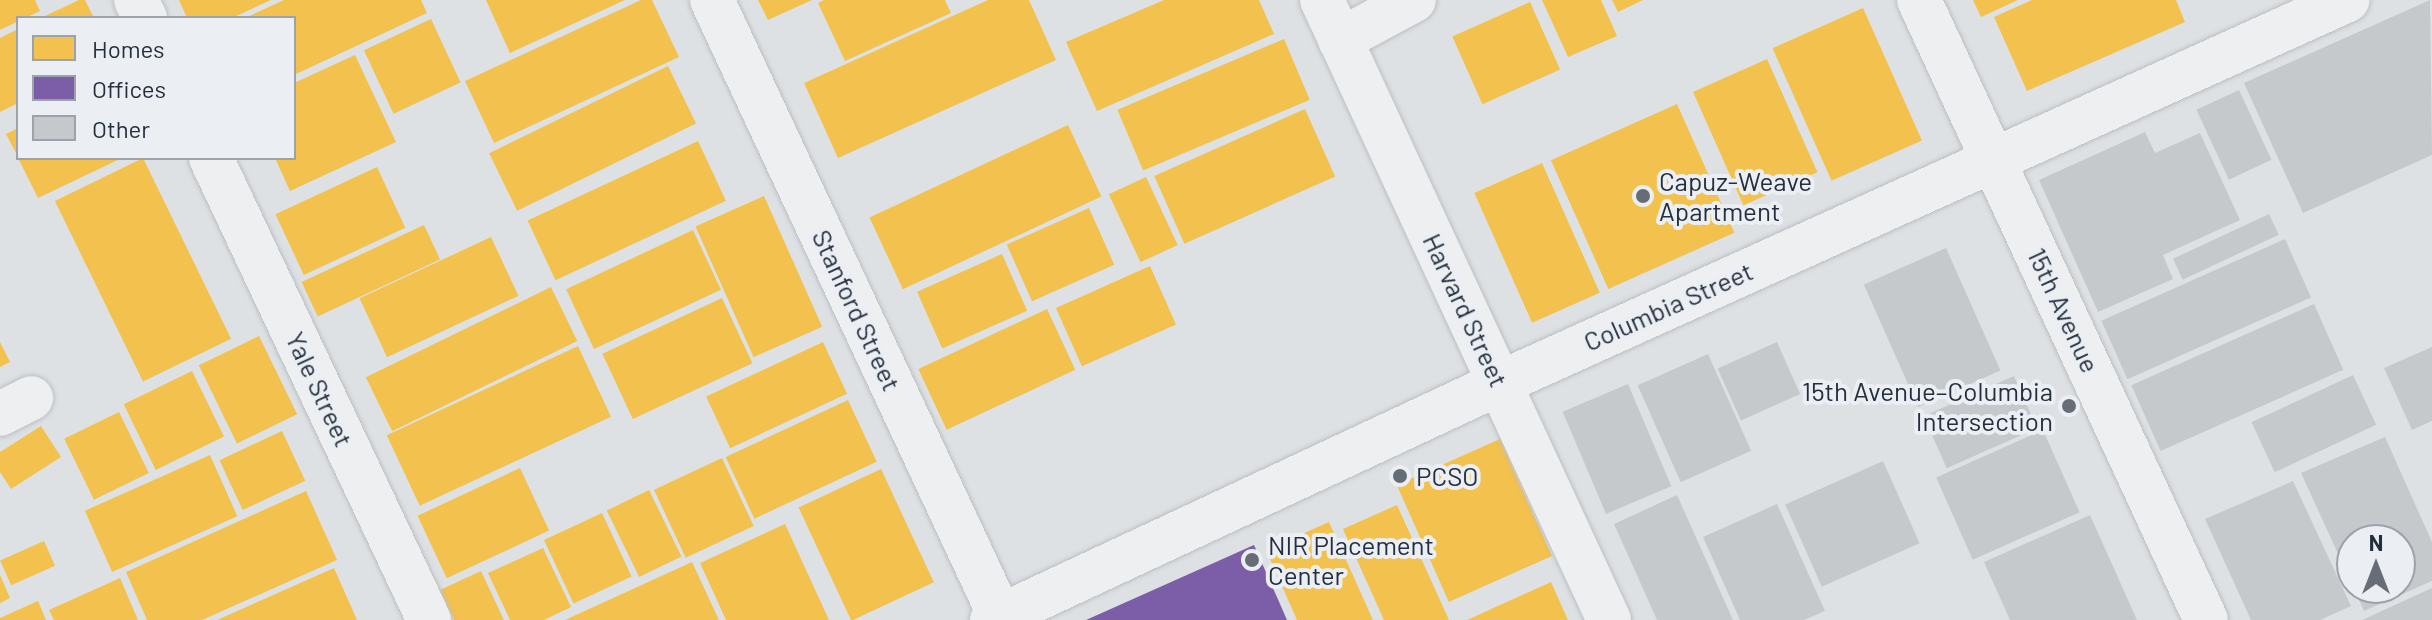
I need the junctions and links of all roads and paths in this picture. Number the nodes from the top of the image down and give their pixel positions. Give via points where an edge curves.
1 (712, 0) edge
2 (1322, 0) edge
3 (1414, 0) edge
4 (1919, 0) edge
5 (2348, 0) edge
6 (1340, 40) junction
7 (1993, 159) junction
8 (212, 160) edge
9 (1500, 383) junction
10 (998, 619) edge
11 (429, 620) edge
12 (1609, 620) edge
13 (2206, 620) edge

1 - 10 street, Stanford Street
2 - 6 street, Harvard Street
3 - 6 street
4 - 7 street, 15th Avenue
5 - 7 street, Columbia Street
6 - 9 street, Harvard Street
7 - 9 street, Columbia Street
7 - 13 street, 15th Avenue
8 - 11 street, Yale Street
9 - 10 street, Columbia Street
9 - 12 street, Harvard Street

